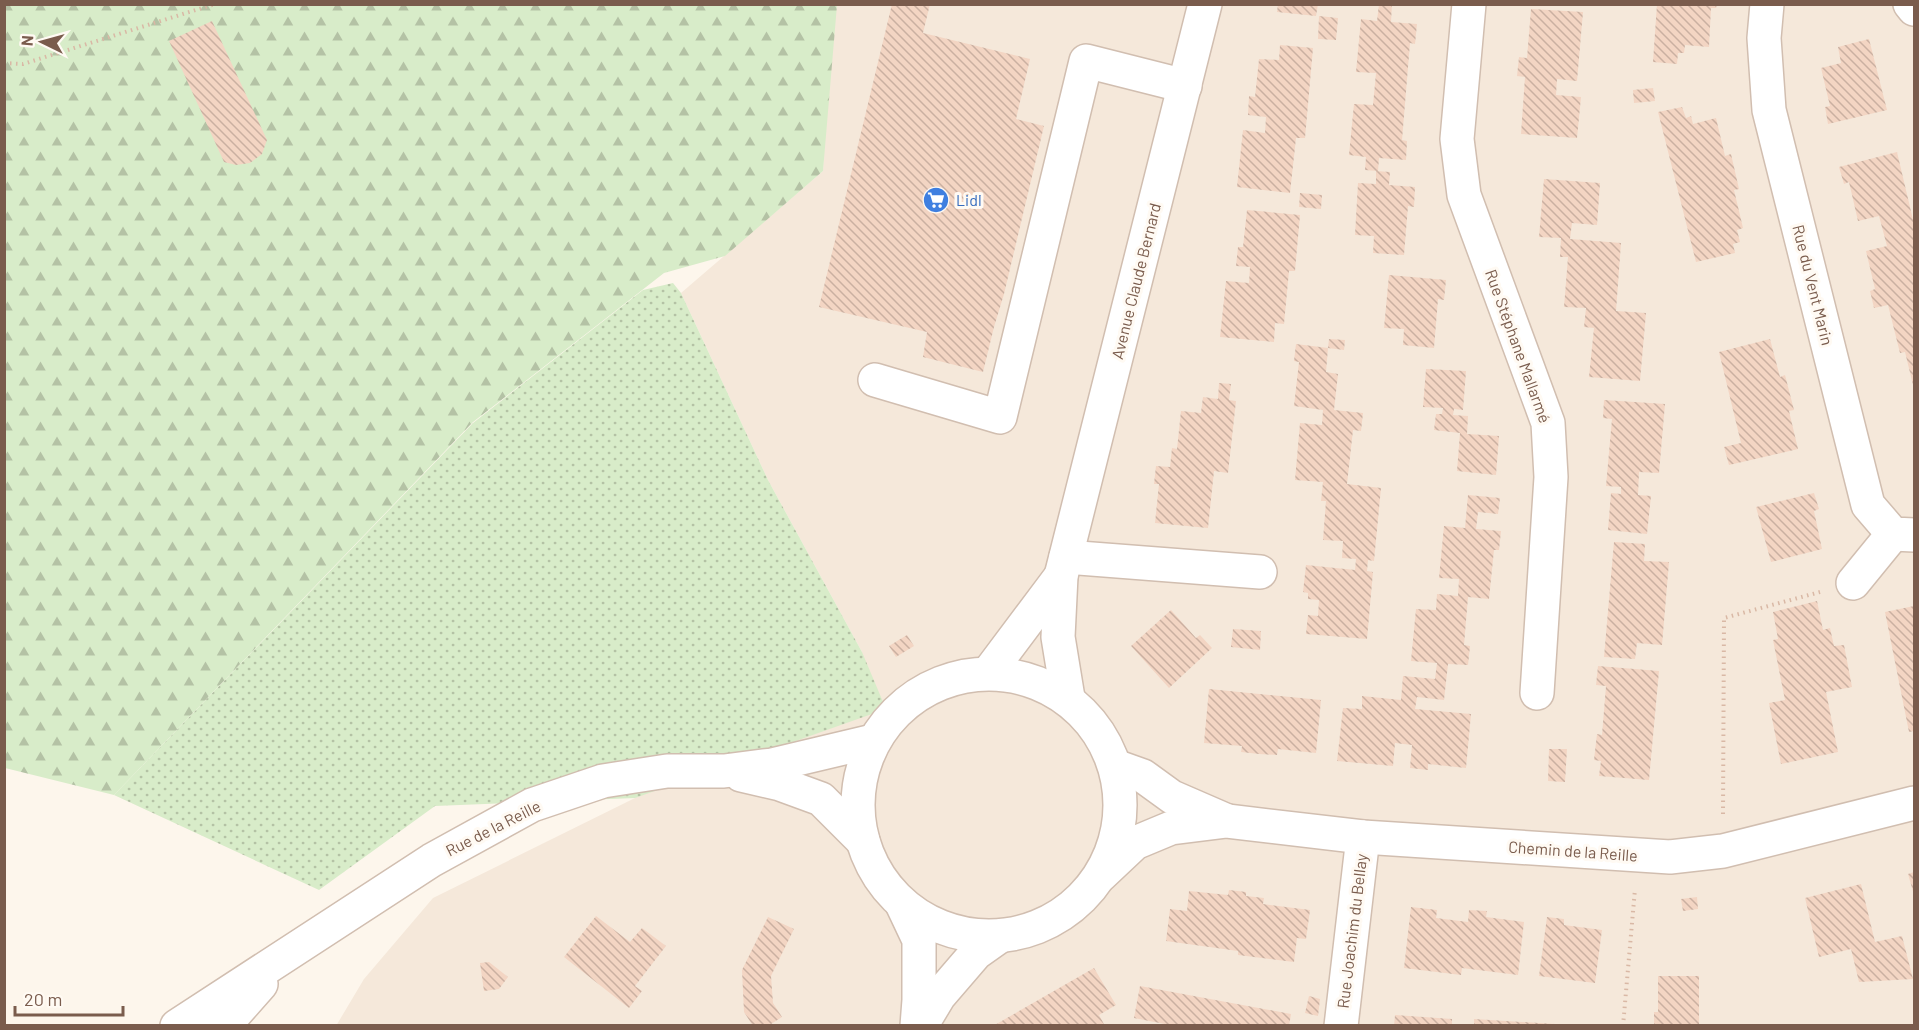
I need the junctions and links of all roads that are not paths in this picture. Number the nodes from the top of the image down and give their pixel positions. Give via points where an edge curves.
1 (1205, 4) edge
2 (1469, 4) edge
3 (1767, 4) edge
4 (1910, 4) edge
5 (1914, 9) edge
6 (1185, 86) junction
7 (875, 380) dead end
8 (1904, 534) edge
9 (1064, 566) junction
10 (1260, 572) dead end
11 (1852, 583) road end
12 (989, 672) junction
13 (1537, 693) dead end
14 (1068, 698) junction
15 (873, 741) junction
16 (1115, 766) junction
17 (724, 771) junction
18 (1914, 803) edge
19 (1227, 821) junction
20 (1363, 837) junction
21 (863, 841) junction
22 (1101, 875) junction
23 (902, 904) junction
24 (1000, 936) junction
25 (287, 955) junction
26 (177, 1026) edge
27 (224, 1026) edge
28 (917, 1026) edge
29 (921, 1026) edge
30 (1341, 1026) edge

1 - 6 street, Avenue Claude Bernard
2 - 13 street, Rue Stéphane Mallarmé via 1457,139 1464,195 1548,423 1551,477
3 - 8 street, Rue du Vent Marin via 1764,38 1769,110 1868,505
4 - 5 street
6 - 7 street via 1086,61 1000,417
6 - 9 street, Avenue Claude Bernard
8 - 11 street
9 - 10 street
9 - 12 street, Avenue Claude Bernard
9 - 14 street, Avenue Claude Bernard via 1058,637
12 - 14 street via 1030,679
12 - 15 street via 954,677 922,691 894,713
14 - 16 street via 1088,717
15 - 17 street, Rue de la Reille via 772,765
15 - 21 street via 861,774 857,808
16 - 19 street, Chemin de la Reille via 1143,776 1172,797
16 - 22 street via 1120,812 1116,841
17 - 21 street, Rue de la Reille via 780,784 821,799
17 - 25 street, Rue de la Reille via 667,771 603,781 532,805 432,860
18 - 20 street, Chemin de la Reille via 1723,851 1670,857
19 - 20 street, Chemin de la Reille
19 - 22 street, Chemin de la Reille via 1171,828 1135,843
20 - 30 street, Rue Joachim du Bellay
21 - 23 street via 878,875
22 - 24 street via 1082,899 1058,918 1030,930
23 - 24 street via 931,923 965,935
23 - 28 street via 919,940
24 - 29 street via 976,953 939,996
25 - 26 street, Rue de la Reille
25 - 27 street, Rue de la Reille

